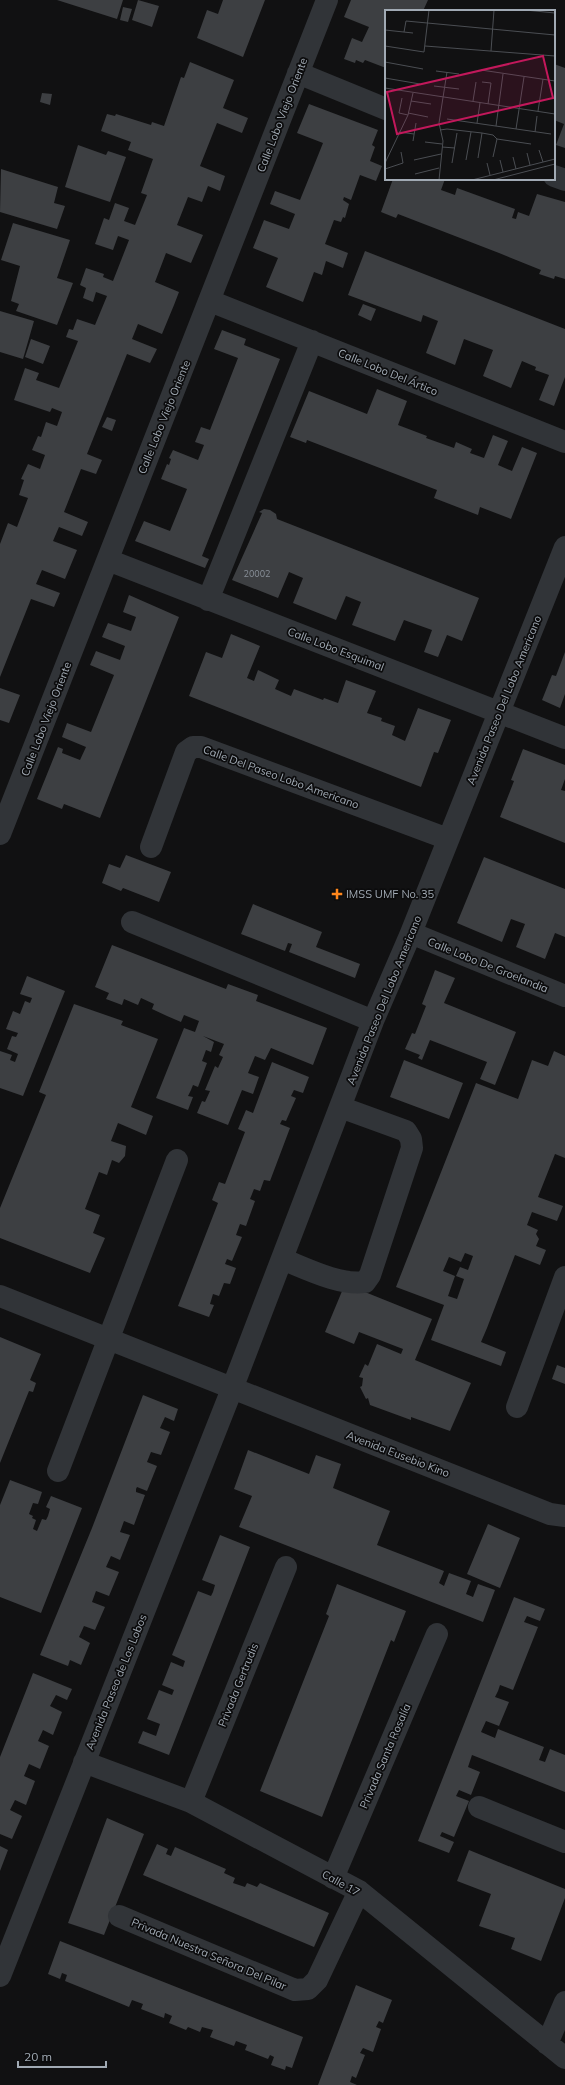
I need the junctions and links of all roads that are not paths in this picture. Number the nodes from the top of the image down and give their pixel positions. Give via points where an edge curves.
1 (327, 0) edge
2 (298, 74) junction
3 (385, 109) edge
4 (555, 176) edge
5 (565, 180) edge
6 (210, 301) junction
7 (312, 341) junction
8 (565, 442) edge
9 (565, 547) edge
10 (108, 560) junction
11 (208, 600) junction
12 (499, 712) junction
13 (565, 738) edge
14 (0, 834) edge
15 (448, 839) junction
16 (151, 847) dead end
17 (132, 922) dead end
18 (411, 933) junction
19 (565, 996) edge
20 (373, 1021) junction
21 (340, 1108) junction
22 (177, 1160) dead end
23 (282, 1259) junction
24 (565, 1277) edge
25 (0, 1296) edge
26 (109, 1338) junction
27 (232, 1389) junction
28 (517, 1407) dead end
29 (58, 1471) dead end
30 (565, 1516) edge
31 (286, 1567) dead end
32 (437, 1634) dead end
33 (84, 1762) junction
34 (191, 1802) junction
35 (479, 1807) dead end
36 (565, 1842) edge
37 (334, 1878) junction
38 (359, 1891) junction
39 (119, 1916) dead end
40 (0, 1976) edge
41 (565, 2002) edge
42 (547, 2044) junction
43 (565, 2058) edge

1 - 2 street, Calle Lobo Viejo Oriente
2 - 3 street
2 - 6 street, Calle Lobo Viejo Oriente
4 - 5 street
6 - 7 street, Calle Lobo Del Ártico
6 - 10 street, Calle Lobo Viejo Oriente
7 - 8 street, Calle Lobo Del Ártico
7 - 11 street
9 - 12 street, Avenida Paseo Del Lobo Americano
10 - 11 street, Calle Lobo Esquimal
10 - 14 street, Calle Lobo Viejo Oriente
11 - 12 street, Calle Lobo Esquimal
12 - 13 street, Calle Lobo Esquimal
12 - 15 street, Avenida Paseo Del Lobo Americano
15 - 16 street, Calle Del Paseo Lobo Americano via 201,747 193,747 186,752
15 - 18 street, Avenida Paseo Del Lobo Americano
17 - 20 street
18 - 19 street, Calle Lobo De Groelandia
18 - 20 street, Avenida Paseo Del Lobo Americano
20 - 21 street, Avenida Paseo Del Lobo Americano
21 - 23 street, Avenida Paseo Del Lobo Americano
21 - 23 street via 406,1132 411,1139 412,1148 370,1275 365,1282 359,1283 325,1276
22 - 26 street
23 - 27 street, Avenida Paseo Del Lobo Americano
24 - 28 street
25 - 26 street, Avenida Eusebio Kino
26 - 27 street, Avenida Eusebio Kino
26 - 29 street
27 - 30 street, Avenida Eusebio Kino via 550,1514
27 - 33 street, Avenida Paseo de Los Lobos
31 - 34 street, Privada Gertrudis
32 - 37 street, Privada Santa Rosalía
33 - 34 street, Calle 17
33 - 40 street, Avenida Paseo de Los Lobos
34 - 37 street, Calle 17
35 - 36 street
37 - 38 street, Calle 17
38 - 39 street, Privada Nuestra Señora Del Pilar via 317,1980 308,1990 295,1990
38 - 42 street, Calle 17
41 - 42 street
42 - 43 street, Calle 17

